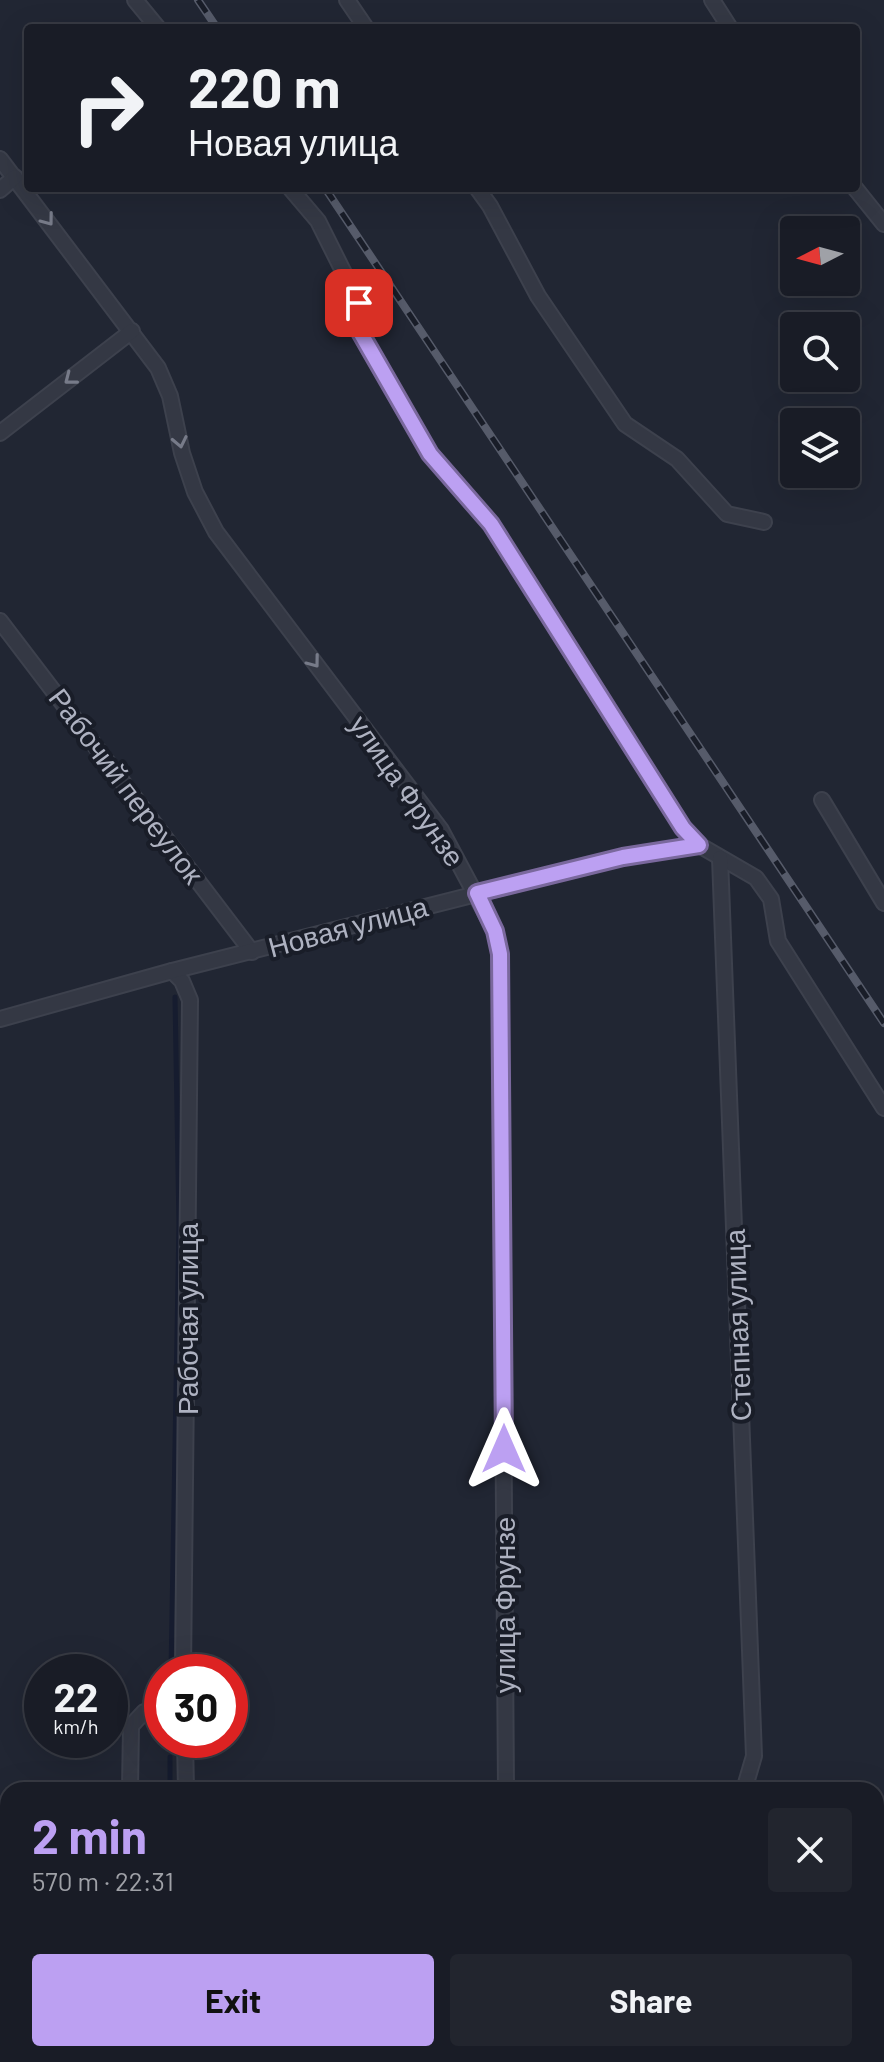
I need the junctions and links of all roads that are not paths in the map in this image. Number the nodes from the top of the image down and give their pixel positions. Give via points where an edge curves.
1 (135, 0) edge
2 (347, 0) edge
3 (712, 0) edge
4 (155, 24) edge
5 (363, 24) edge
6 (727, 24) edge
7 (0, 159) edge
8 (15, 177) junction
9 (24, 189) edge
10 (0, 190) edge
11 (26, 192) edge
12 (293, 192) edge
13 (480, 192) edge
14 (858, 192) edge
15 (884, 224) edge
16 (132, 331) junction
17 (0, 433) edge
18 (764, 522) dead end
19 (0, 621) edge
20 (822, 800) dead end
21 (699, 845) junction
22 (720, 858) junction
23 (477, 893) junction
24 (884, 903) edge
25 (252, 952) junction
26 (172, 971) junction
27 (0, 1019) edge
28 (884, 1108) edge
29 (183, 1654) edge
30 (144, 1712) edge
31 (185, 1758) edge
32 (130, 1782) edge
33 (186, 1782) edge
34 (506, 1782) edge
35 (746, 1782) edge

1 - 4 street
2 - 5 street
3 - 6 street
7 - 8 street, улица Фрунзе
8 -> 9 street, улица Фрунзе
8 - 10 street
11 -> 16 street, улица Фрунзе
12 - 21 street via 318,221 359,303 356,325 430,454 491,524 683,828
13 - 18 street via 538,296 625,424 677,459 727,514
14 - 15 street
16 -> 17 street
16 -> 23 street, улица Фрунзе via 170,396 195,492 216,532 441,830
19 - 25 street, Рабочий переулок
20 - 24 street
21 - 22 street
21 - 23 street, Новая улица via 623,857
22 - 28 street via 756,878 771,899 778,941
22 - 35 street, Степная улица via 754,1756
23 - 25 street, Новая улица
23 - 34 street, улица Фрунзе via 500,954
25 - 26 street, Новая улица
26 - 27 street, Новая улица
26 - 29 street, Рабочая улица via 190,1000
30 - 32 street via 131,1726
31 - 33 street

